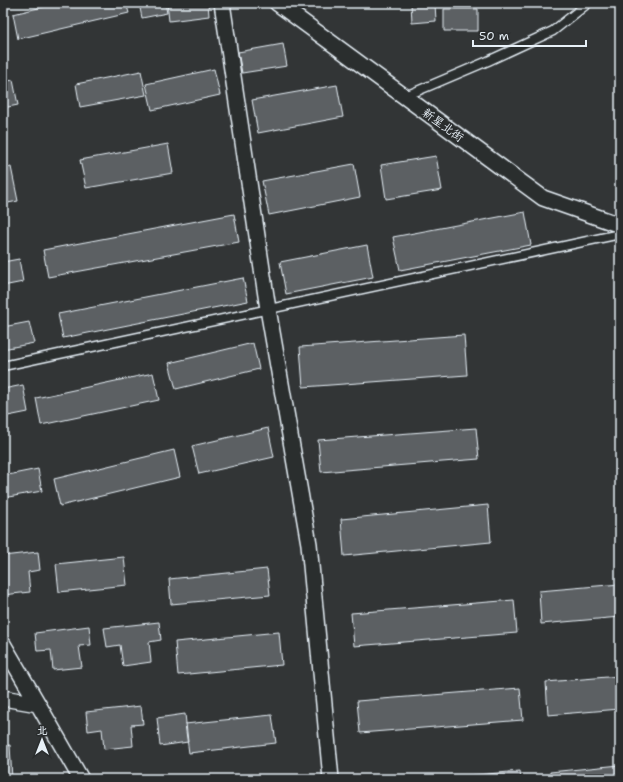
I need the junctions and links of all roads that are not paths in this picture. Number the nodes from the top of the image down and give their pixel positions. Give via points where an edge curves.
1 (222, 3) edge
2 (277, 3) edge
3 (587, 4) edge
4 (404, 97) junction
5 (620, 225) edge
6 (620, 234) edge
7 (268, 309) junction
8 (3, 366) edge
9 (3, 644) edge
10 (3, 698) edge
11 (38, 704) junction
12 (81, 779) edge
13 (331, 779) edge

1 - 7 street
2 - 4 street, 新星北街
3 - 4 lane via 553,31
4 - 5 street, 新星北街 via 543,198
6 - 7 lane
7 - 8 lane
7 - 13 street via 309,544
9 - 11 street
10 - 11 street
11 - 12 street

